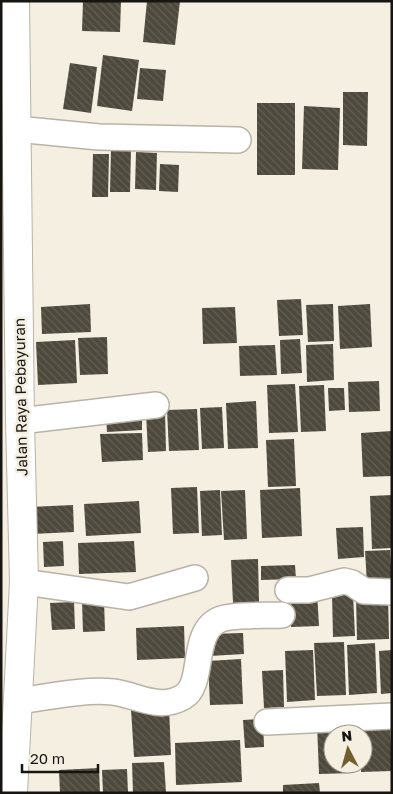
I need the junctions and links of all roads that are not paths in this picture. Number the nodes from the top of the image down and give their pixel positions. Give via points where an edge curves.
1 (15, 1) edge
2 (16, 129) junction
3 (238, 140) dead end
4 (156, 405) dead end
5 (20, 421) junction
6 (195, 578) dead end
7 (24, 582) junction
8 (288, 590) dead end
9 (392, 592) edge
10 (282, 615) dead end
11 (18, 700) junction
12 (392, 716) edge
13 (267, 722) dead end
14 (13, 793) edge

1 - 2 main road, Jalan Raya Pebayuran
2 - 3 street via 100,137
2 - 5 main road, Jalan Raya Pebayuran
4 - 5 street
5 - 7 main road, Jalan Raya Pebayuran
6 - 7 street via 129,597
7 - 11 main road, Jalan Raya Pebayuran
8 - 9 street via 309,590 344,581 352,582 364,592
10 - 11 street via 223,618 212,624 204,633 189,690 186,696 174,702 156,703 115,692 97,691
11 - 14 main road, Jalan Raya Pebayuran
12 - 13 street

